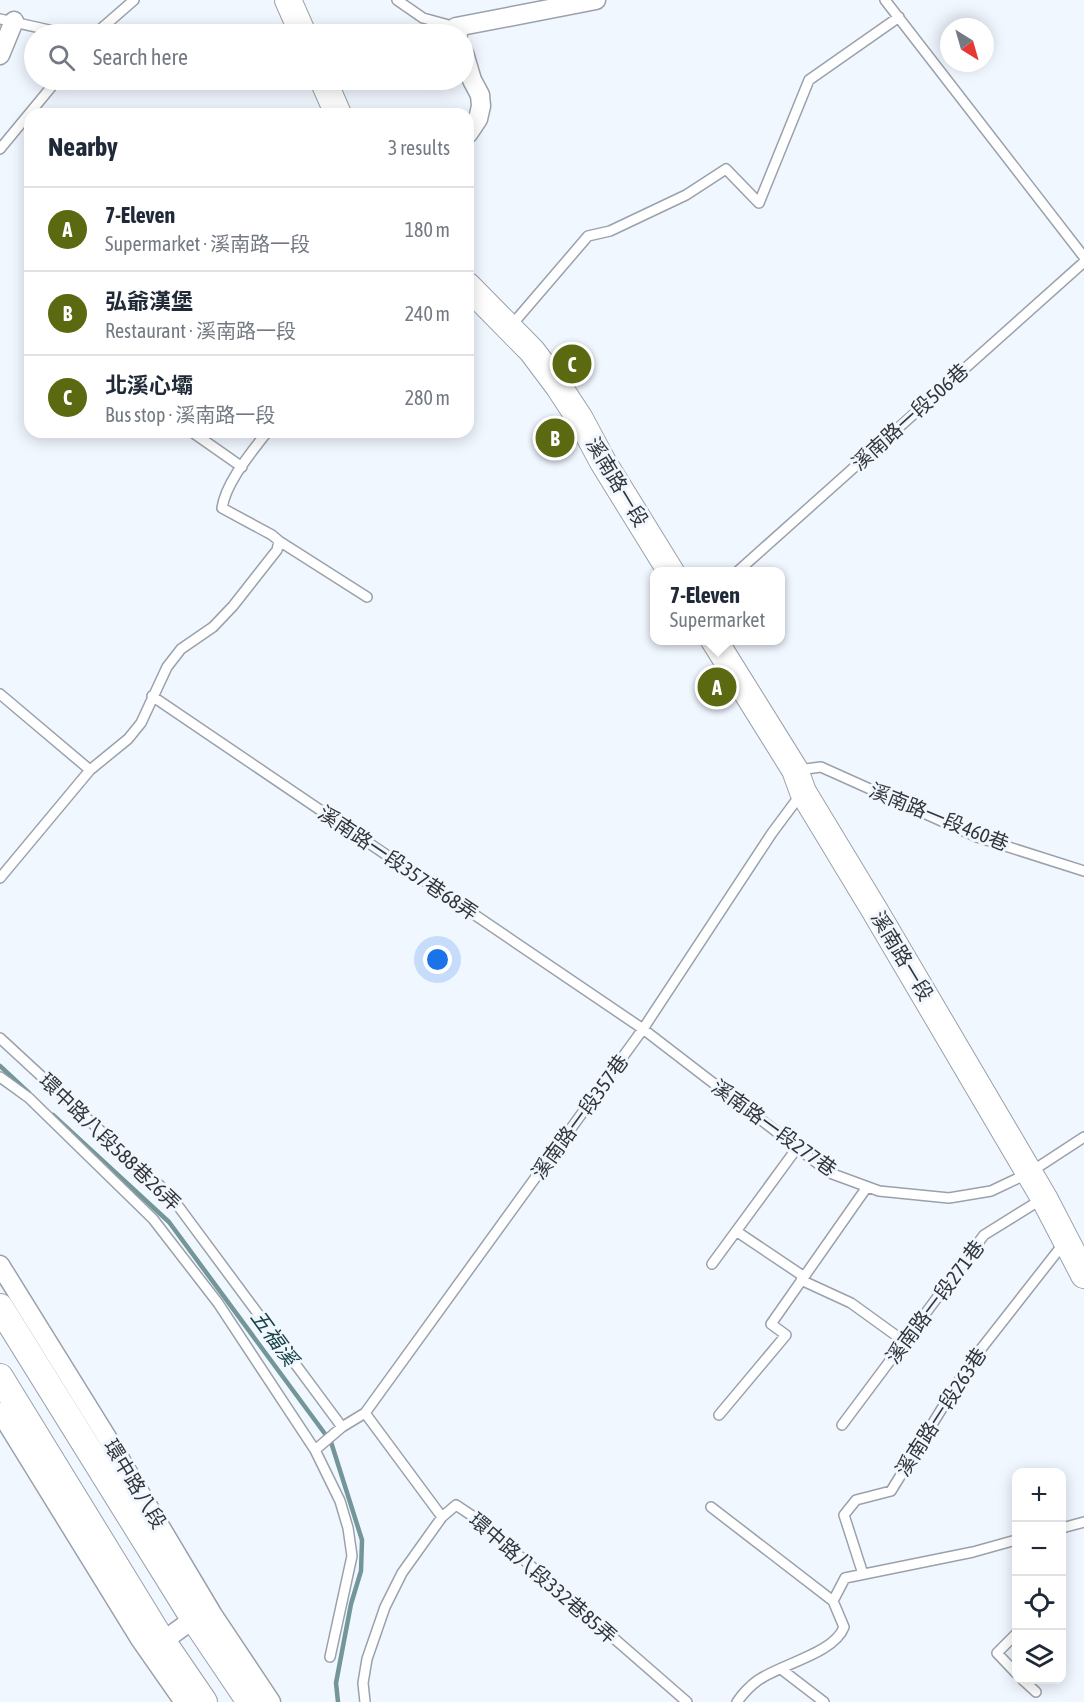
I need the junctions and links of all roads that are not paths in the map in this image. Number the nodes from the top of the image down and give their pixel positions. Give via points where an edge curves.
1 (134, 0) edge
2 (288, 0) edge
3 (397, 0) edge
4 (596, 0) edge
5 (885, 0) edge
6 (899, 16) junction
7 (7, 20) edge
8 (24, 24) edge
9 (106, 24) edge
10 (299, 24) edge
11 (439, 24) edge
12 (474, 27) edge
13 (0, 55) edge
14 (474, 84) edge
15 (49, 90) edge
16 (327, 90) edge
17 (34, 108) edge
18 (335, 108) edge
19 (24, 120) edge
20 (474, 124) edge
21 (0, 149) edge
22 (1084, 257) edge
23 (1084, 262) edge
24 (474, 292) edge
25 (510, 327) junction
26 (201, 438) edge
27 (263, 438) edge
28 (242, 467) junction
29 (279, 541) junction
30 (668, 567) edge
31 (743, 567) edge
32 (367, 597) dead end
33 (717, 645) edge
34 (0, 694) edge
35 (152, 696) junction
36 (90, 770) junction
37 (799, 781) junction
38 (1084, 871) edge
39 (0, 878) edge
40 (643, 1029) junction
41 (0, 1038) edge
42 (0, 1077) edge
43 (1084, 1137) edge
44 (797, 1148) junction
45 (1029, 1173) junction
46 (867, 1187) junction
47 (1044, 1198) junction
48 (736, 1231) junction
49 (1065, 1242) junction
50 (0, 1264) edge
51 (712, 1264) dead end
52 (1084, 1275) edge
53 (802, 1278) junction
54 (0, 1307) edge
55 (904, 1342) junction
56 (0, 1377) edge
57 (0, 1412) edge
58 (365, 1413) junction
59 (719, 1415) dead end
60 (842, 1425) dead end
61 (341, 1427) junction
62 (316, 1449) junction
63 (711, 1507) dead end
64 (442, 1517) junction
65 (1084, 1522) edge
66 (1066, 1527) edge
67 (1012, 1541) edge
68 (864, 1574) junction
69 (833, 1601) junction
70 (201, 1613) junction
71 (1012, 1639) edge
72 (156, 1646) junction
73 (330, 1657) dead end
74 (1012, 1668) edge
75 (781, 1669) junction
76 (1027, 1684) edge
77 (1036, 1692) dead end
78 (184, 1702) edge
79 (204, 1702) edge
80 (250, 1702) edge
81 (271, 1702) edge
82 (365, 1702) edge
83 (687, 1702) edge
84 (737, 1702) edge
85 (824, 1702) edge

1 - 9 lane
2 - 10 main road
3 - 11 lane
4 - 12 street
5 - 6 lane
6 - 22 lane
6 - 25 lane via 808,80 759,203 726,169 686,195 610,231 588,236
7 - 8 lane
7 - 13 street
14 - 20 street via 481,106
15 - 17 lane
16 - 18 main road
19 - 21 lane
23 - 31 lane, 溪南路一段506巷
24 - 25 main road, 溪南路一段
25 - 30 main road, 溪南路一段 via 575,411
26 - 28 lane
27 - 28 lane
28 - 29 lane via 224,494 222,508
29 - 32 lane
29 - 35 lane via 277,550 233,606 213,627 182,649 167,667
33 - 37 main road, 溪南路一段
34 - 36 lane
35 - 36 lane via 141,723 128,739
35 - 40 lane, 溪南路一段357巷68弄
36 - 39 lane
37 - 38 lane, 溪南路一段460巷 via 821,767 977,837
37 - 40 lane, 溪南路一段357巷 via 772,833
37 - 45 main road, 溪南路一段
40 - 44 lane, 溪南路一段277巷
40 - 58 lane, 溪南路一段357巷
41 - 61 lane, 環中路八段588巷26弄 via 170,1196
42 - 62 lane via 29,1098 153,1219 218,1303
43 - 45 lane, 溪南路一段277巷
44 - 46 lane, 溪南路一段277巷 via 830,1173
44 - 48 lane
45 - 46 lane, 溪南路一段277巷 via 991,1191 949,1198
45 - 47 main road, 溪南路一段
46 - 53 lane
47 - 49 main road, 溪南路一段
47 - 55 lane, 溪南路一段271巷 via 984,1235
48 - 51 lane
48 - 53 lane
49 - 52 main road, 溪南路一段
49 - 68 lane, 溪南路一段263巷 via 970,1363 891,1491 856,1500 844,1515
50 - 70 street, 環中路八段 via 108,1439
53 - 55 lane via 852,1303
53 - 59 lane via 771,1324 786,1335
54 - 70 main road, 環中路八段
55 - 60 lane, 溪南路一段271巷
56 - 72 main road
57 - 72 street
58 - 61 lane, 溪南路一段357巷
58 - 64 lane, 環中路八段332巷85弄
61 - 62 lane, 溪南路一段357巷
62 - 73 lane via 340,1501 352,1556
63 - 69 lane
64 - 82 lane via 402,1573 385,1607 367,1659
64 - 83 lane, 環中路八段332巷85弄 via 456,1505 477,1519
65 - 66 lane
67 - 68 lane
68 - 69 lane via 845,1578
69 - 75 lane via 844,1627 841,1636
70 - 72 street
70 - 80 main road, 環中路八段
70 - 81 street, 環中路八段
71 - 74 lane via 997,1653
72 - 78 street
72 - 79 main road
75 - 84 lane via 756,1681
75 - 85 lane
76 - 77 lane

